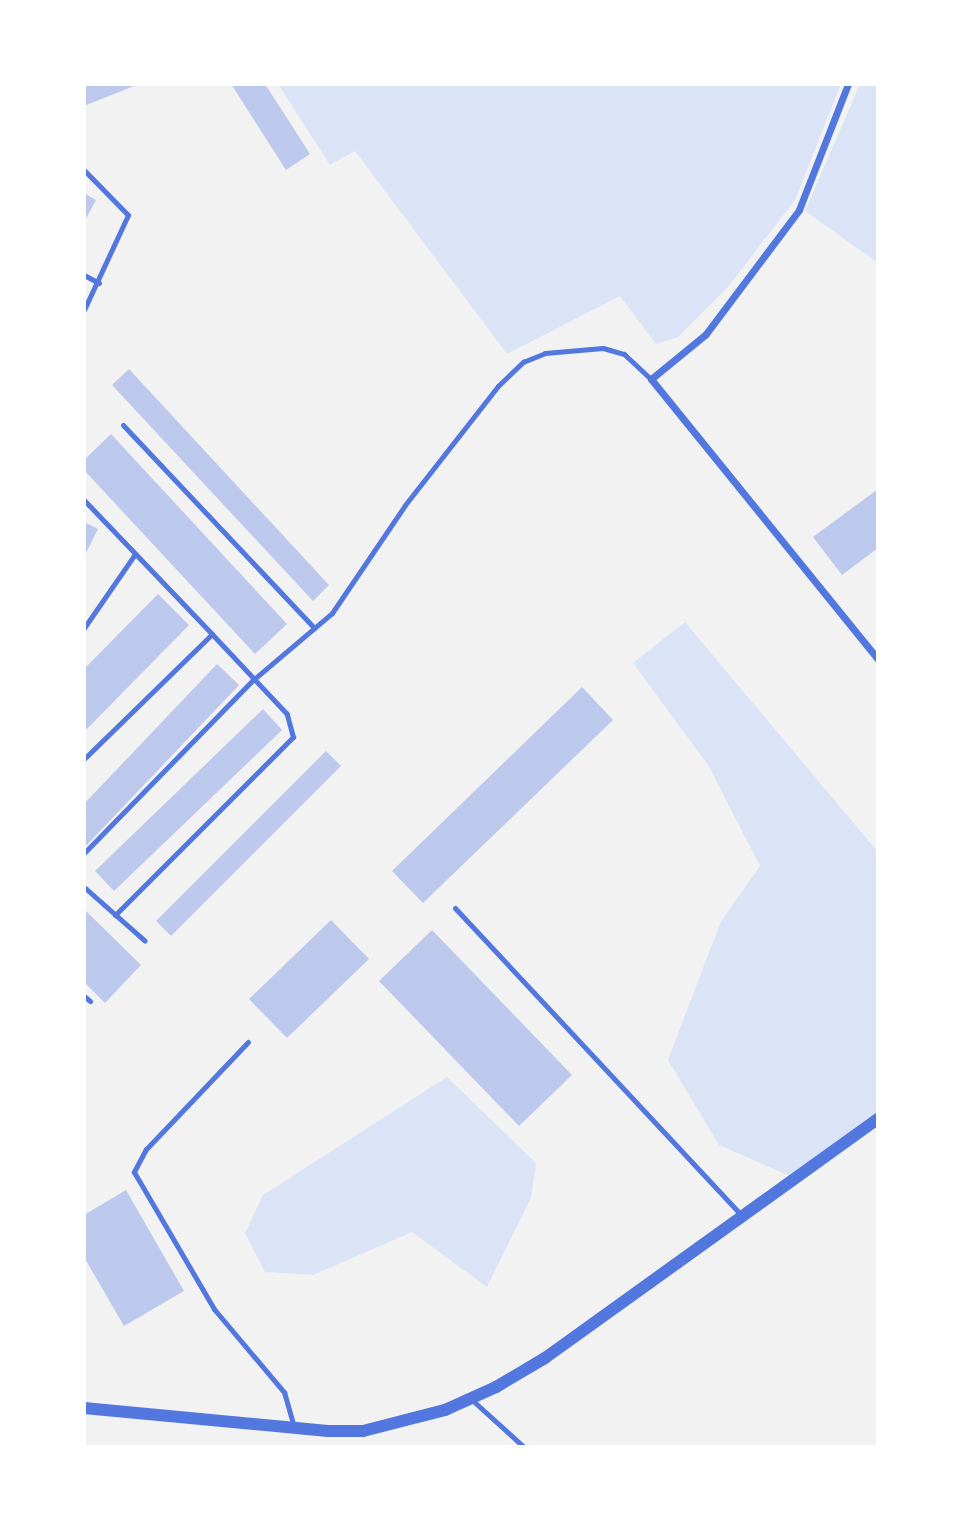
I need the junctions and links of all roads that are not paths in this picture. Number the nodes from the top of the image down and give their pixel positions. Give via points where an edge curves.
1 (848, 84) edge
2 (84, 170) edge
3 (84, 275) edge
4 (99, 284) junction
5 (84, 310) edge
6 (651, 379) junction
7 (123, 425) dead end
8 (84, 500) edge
9 (135, 554) junction
10 (84, 628) edge
11 (314, 628) junction
12 (212, 634) junction
13 (878, 659) edge
14 (254, 679) junction
15 (84, 759) edge
16 (84, 853) edge
17 (84, 887) edge
18 (455, 908) dead end
19 (115, 915) junction
20 (145, 941) dead end
21 (84, 996) edge
22 (90, 1002) dead end
23 (248, 1042) dead end
24 (878, 1119) edge
25 (740, 1214) junction
26 (471, 1399) junction
27 (84, 1408) edge
28 (295, 1429) junction
29 (524, 1447) edge

1 - 6 street via 799,210 706,334
2 - 4 lane via 128,215
3 - 4 lane
4 - 5 lane
6 - 11 lane via 624,354 603,348 545,353 523,362 498,386 405,505 332,612
6 - 13 street
7 - 11 lane
8 - 9 lane
9 - 10 lane
9 - 12 lane
11 - 14 lane
12 - 14 lane
12 - 15 lane
14 - 16 lane
14 - 19 lane via 287,714 293,737
17 - 19 lane
18 - 25 lane
19 - 20 lane
21 - 22 lane
23 - 28 lane via 146,1149 134,1172 214,1309 284,1392
24 - 25 street
25 - 26 street via 545,1358
26 - 28 street via 418,1419 363,1431
26 - 29 lane
27 - 28 street

